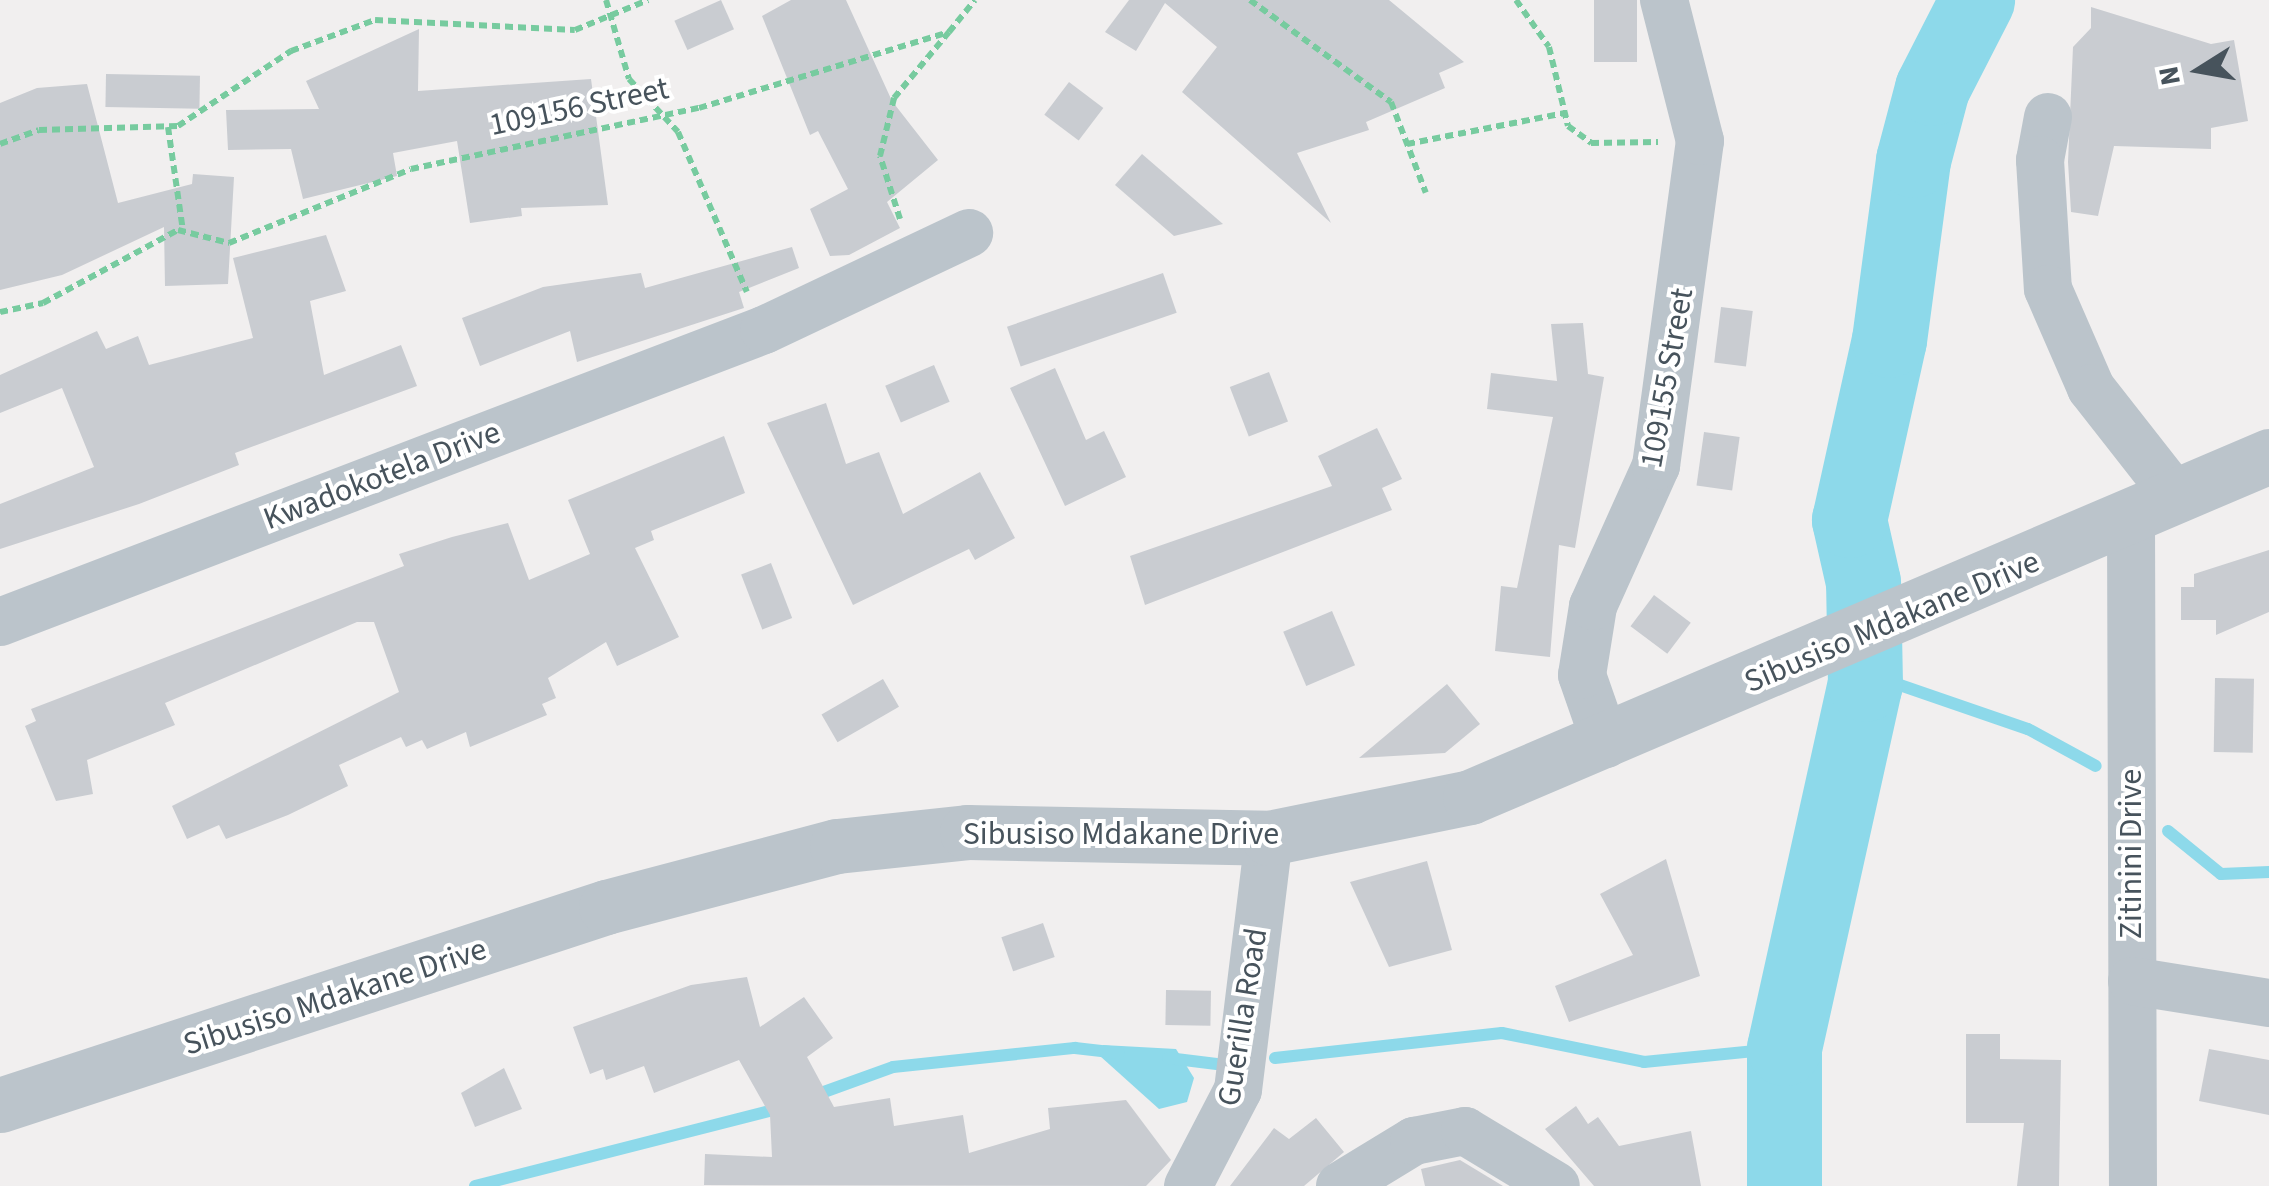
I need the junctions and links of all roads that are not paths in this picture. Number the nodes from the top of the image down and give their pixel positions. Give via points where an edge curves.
1 (1664, 0) edge
2 (2048, 117) dead end
3 (969, 232) dead end
4 (2269, 456) edge
5 (2154, 510) junction
6 (0, 622) edge
7 (1606, 744) junction
8 (1269, 838) junction
9 (2132, 980) junction
10 (2269, 1002) edge
11 (0, 1105) edge
12 (1188, 1186) edge
13 (1340, 1186) edge
14 (1556, 1186) edge
15 (2132, 1186) edge

1 - 7 street, 109155 Street via 1700,140 1656,466 1593,606 1582,676
2 - 5 street via 2040,160 2048,288
3 - 6 street, Kwadokotela Drive via 764,330
4 - 5 street, Sibusiso Mdakane Drive
5 - 7 street, Sibusiso Mdakane Drive
5 - 9 street, Zitinini Drive
7 - 8 street, Sibusiso Mdakane Drive via 1470,798
8 - 11 street, Sibusiso Mdakane Drive via 968,832 837,846 639,897
8 - 12 street, Guerilla Road via 1238,1090
9 - 10 street
9 - 15 street, Zitinini Drive
13 - 14 street via 1414,1142 1465,1131

